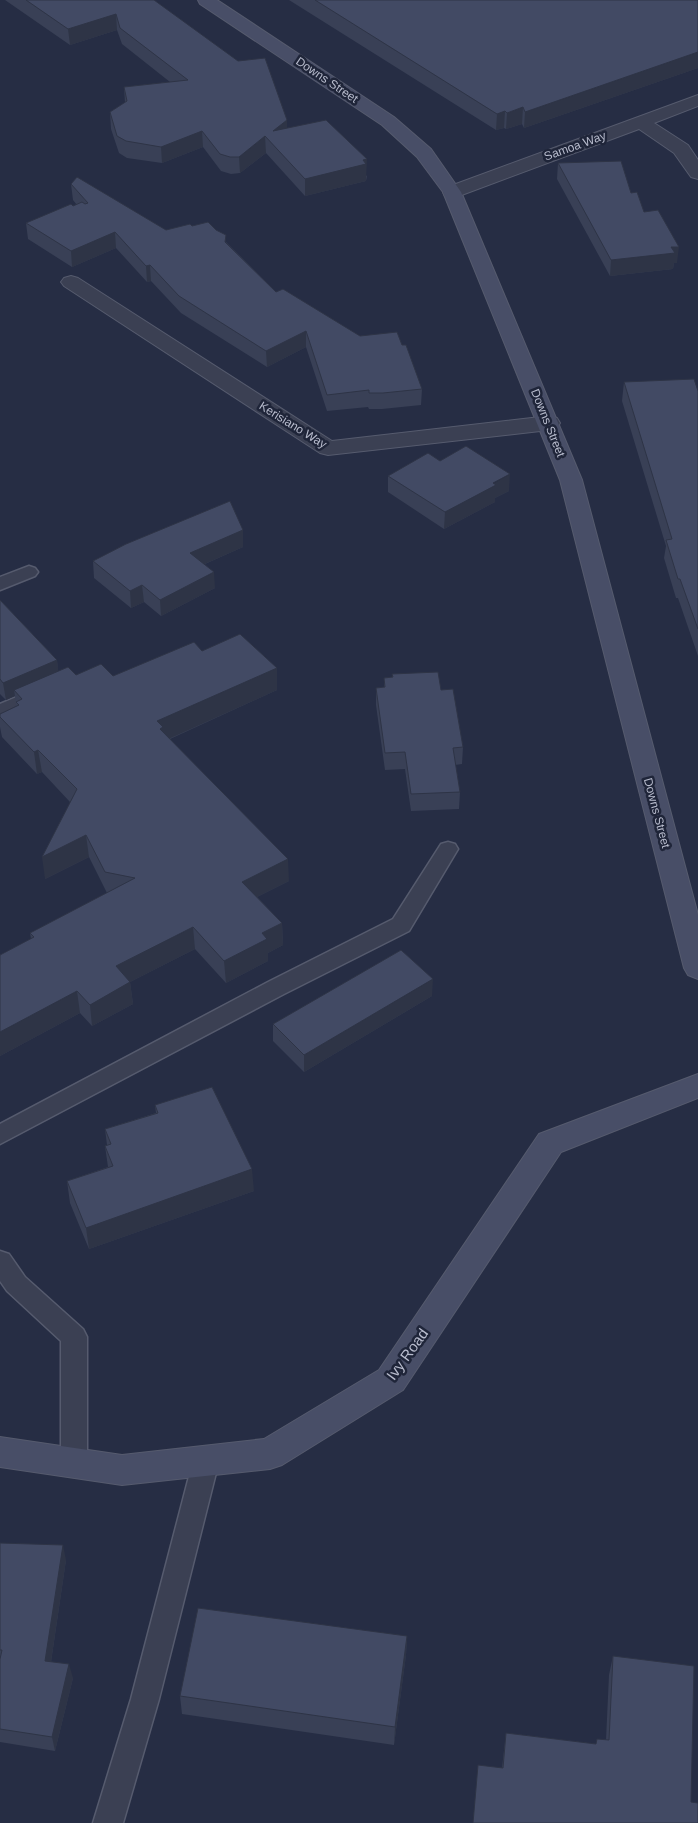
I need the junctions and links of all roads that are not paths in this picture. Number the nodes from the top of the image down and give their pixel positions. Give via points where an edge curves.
1 (206, 0) edge
2 (698, 100) edge
3 (641, 122) junction
4 (698, 173) edge
5 (452, 192) junction
6 (71, 282) dead end
7 (549, 424) junction
8 (29, 572) dead end
9 (0, 584) edge
10 (60, 685) edge
11 (0, 712) edge
12 (448, 849) dead end
13 (698, 968) edge
14 (698, 1086) edge
15 (0, 1135) edge
16 (0, 1261) edge
17 (0, 1452) edge
18 (206, 1461) junction
19 (74, 1463) junction
20 (108, 1823) edge

1 - 5 main road, Downs Street via 388,121 424,153
2 - 3 street, Samoa Way
3 - 4 street via 681,149
3 - 5 street, Samoa Way
5 - 7 main road, Downs Street
6 - 7 street, Kerisiano Way via 328,448
7 - 13 main road, Downs Street via 571,480
8 - 9 lane
10 - 11 lane
12 - 15 lane via 401,925
14 - 18 main road, Ivy Road via 550,1143 391,1380 270,1454
16 - 19 lane via 16,1284 74,1337
17 - 19 main road, Ivy Road
18 - 19 main road, Ivy Road via 122,1470
18 - 20 lane via 145,1699

